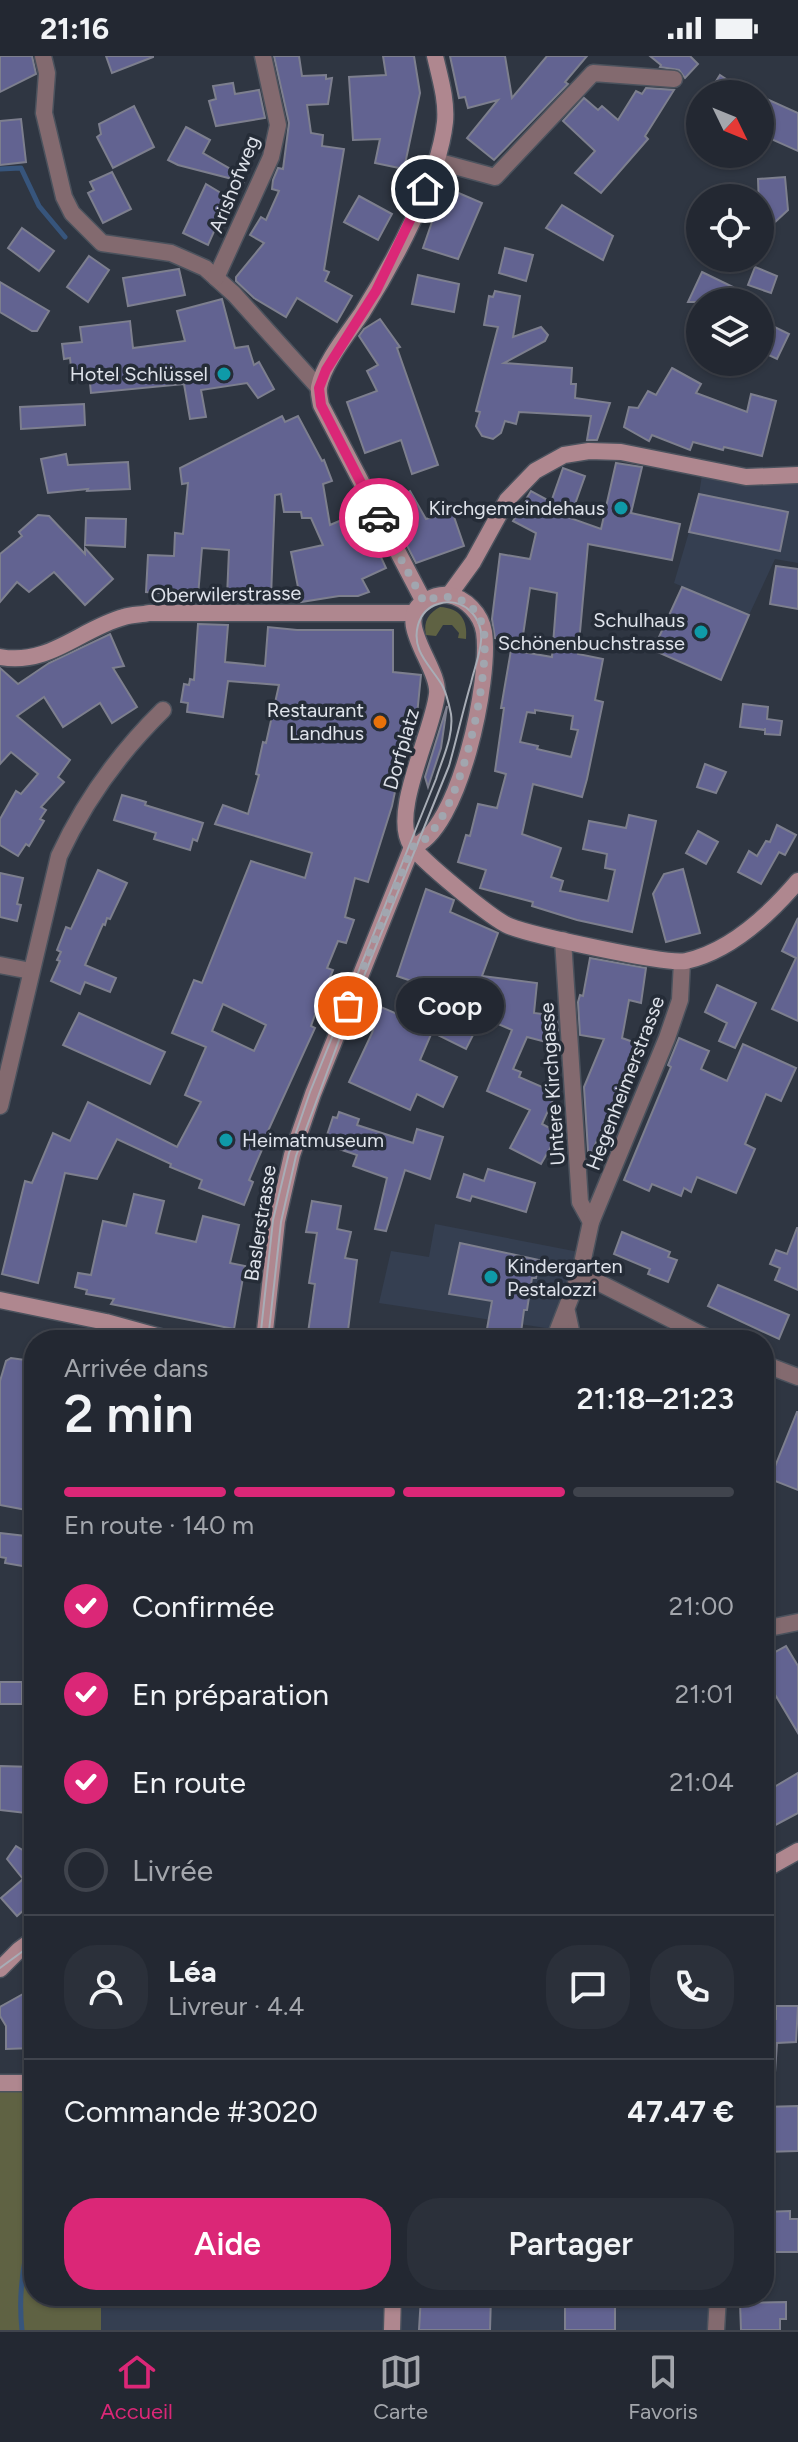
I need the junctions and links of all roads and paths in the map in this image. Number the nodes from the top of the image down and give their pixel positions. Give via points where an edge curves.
1 (43, 56) edge
2 (263, 56) edge
3 (435, 56) edge
4 (674, 79) dead end
5 (436, 161) junction
6 (216, 278) junction
7 (319, 388) junction
8 (798, 475) edge
9 (449, 595) junction
10 (419, 607) junction
11 (0, 657) edge
12 (163, 710) dead end
13 (412, 847) junction
14 (798, 881) edge
15 (563, 940) junction
16 (682, 962) junction
17 (0, 965) edge
18 (31, 971) junction
19 (0, 1106) edge
20 (591, 1222) junction
21 (580, 1273) junction
22 (0, 1300) edge
23 (567, 1312) junction
24 (135, 1330) edge
25 (265, 1330) edge
26 (559, 1330) edge
27 (571, 1330) edge
28 (692, 1330) edge
29 (774, 1368) edge
30 (798, 1377) edge
31 (798, 1622) edge
32 (774, 1627) edge
33 (798, 1851) edge
34 (774, 1864) edge
35 (24, 1946) edge
36 (19, 1950) junction
37 (0, 1953) edge
38 (0, 1969) edge
39 (0, 2083) edge
40 (24, 2083) edge
41 (393, 2306) edge
42 (717, 2306) edge
43 (392, 2330) edge
44 (716, 2330) edge

1 - 6 street via 44,113 72,213 102,243 171,253
2 - 6 street, Arishofweg via 278,125 271,157
3 - 5 street via 445,122
4 - 5 street via 593,73 495,177
5 - 7 street via 376,291
6 - 7 street
7 - 10 street, Dorfplatz via 321,405
8 - 9 street via 746,477 621,452 564,455 535,471 507,500
9 - 10 street via 438,595
9 - 13 street via 468,603 484,632 477,709 464,768 446,810 430,838
10 - 11 street, Oberwilerstrasse via 149,613 124,617 44,655
10 - 13 street, Dorfplatz via 417,635 437,686 404,811
12 - 18 street via 105,774 74,824 59,856
13 - 15 street via 490,915 509,926
13 - 25 street, Baslerstrasse via 292,1155 277,1221
14 - 16 street via 748,929 704,956
15 - 16 street
15 - 20 street, Untere Kirchgasse via 580,1202
16 - 20 street, Hegenheimerstrasse via 680,1000 667,1038
17 - 18 street
18 - 19 street
20 - 21 street, Hegenheimerstrasse
21 - 23 street, Hegenheimerstrasse
21 - 28 street
22 - 24 street
23 - 26 street, Hegenheimerstrasse
23 - 27 street
29 - 30 street
31 - 32 street
33 - 34 street
35 - 36 street
36 - 37 street
36 - 38 street
39 - 40 street
41 - 43 street
42 - 44 street

